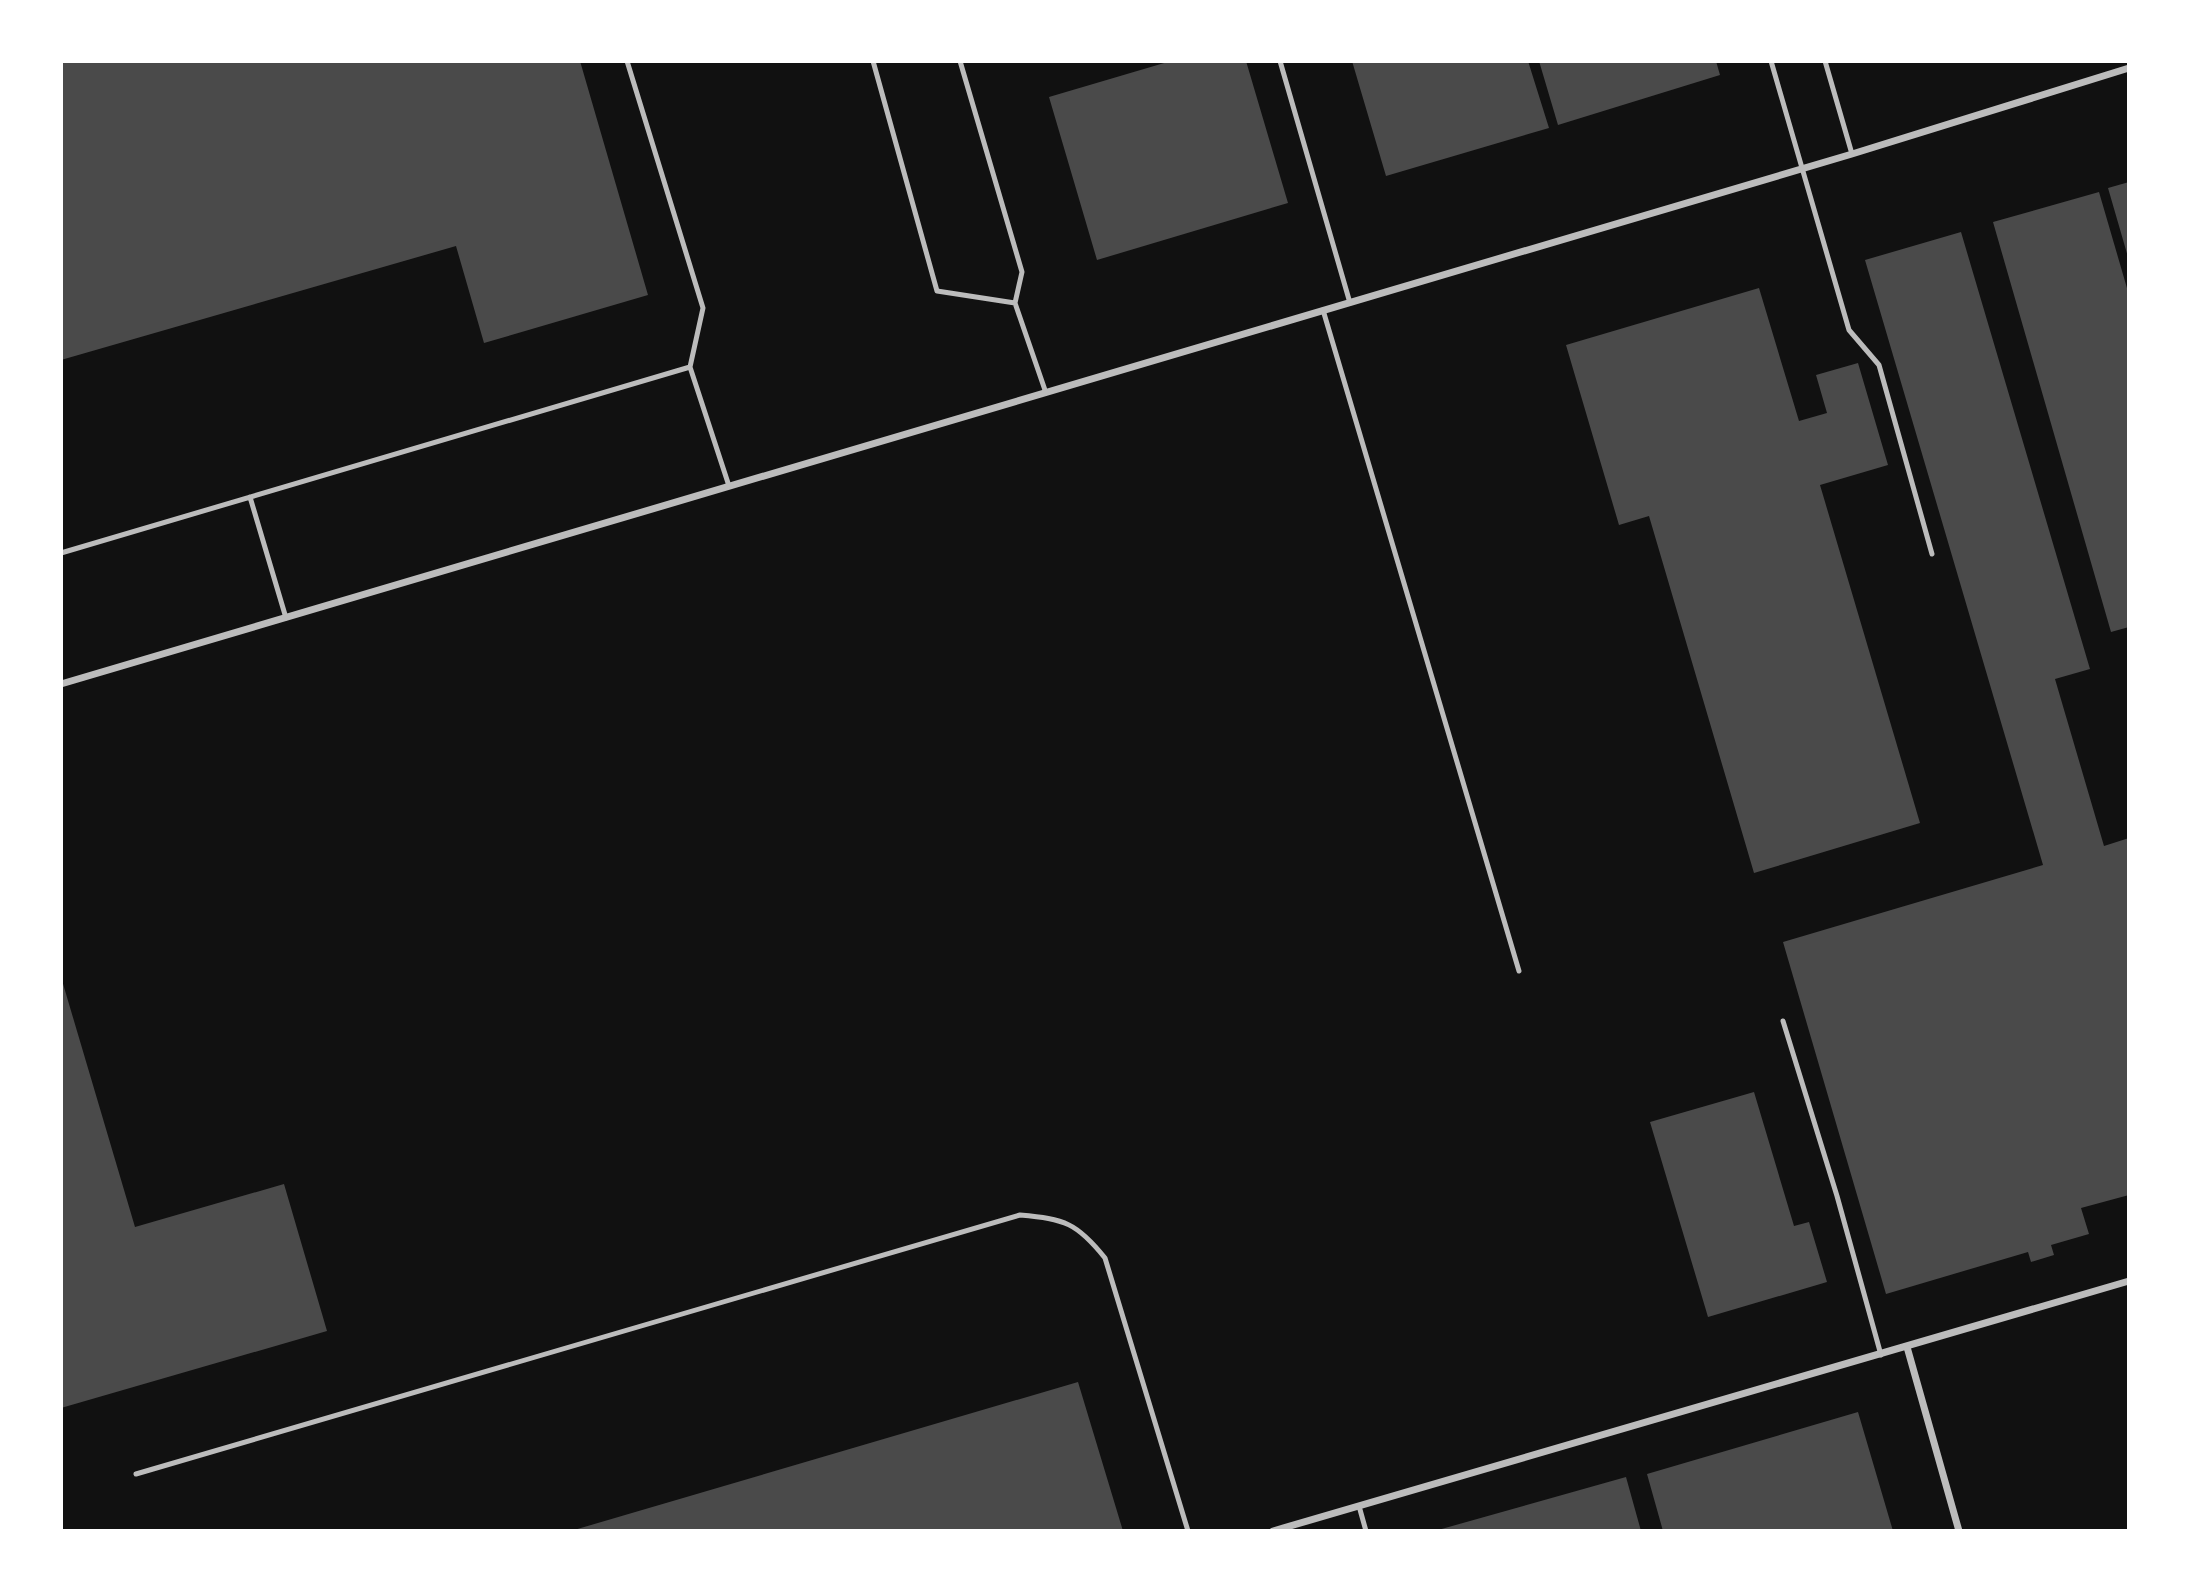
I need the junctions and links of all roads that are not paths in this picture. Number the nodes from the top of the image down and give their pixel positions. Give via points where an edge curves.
1 (627, 61) edge
2 (873, 61) edge
3 (960, 61) edge
4 (1279, 61) edge
5 (1771, 61) edge
6 (1825, 61) edge
7 (2129, 68) edge
8 (1852, 154) junction
9 (1802, 169) junction
10 (1015, 303) junction
11 (1350, 303) junction
12 (1323, 310) junction
13 (690, 367) junction
14 (1045, 393) junction
15 (729, 486) junction
16 (250, 497) junction
17 (61, 553) edge
18 (1932, 555) dead end
19 (286, 618) junction
20 (61, 684) edge
21 (1519, 971) dead end
22 (1783, 1021) dead end
23 (2129, 1281) edge
24 (1907, 1347) junction
25 (1881, 1355) junction
26 (136, 1474) dead end
27 (1359, 1506) junction
28 (1283, 1529) edge
29 (1188, 1531) edge
30 (1273, 1531) edge
31 (1366, 1531) edge
32 (1959, 1531) edge

1 - 13 lane via 703,308
2 - 10 lane via 937,290
3 - 10 lane via 1022,272
4 - 11 lane
5 - 9 lane
6 - 8 lane
7 - 8 street
8 - 9 street
9 - 11 street
9 - 18 lane via 1849,330 1880,365
10 - 14 lane
11 - 12 street
12 - 14 street
12 - 21 lane
13 - 15 lane
13 - 16 lane
14 - 15 street
15 - 19 street
16 - 17 lane
16 - 19 lane
19 - 20 street
22 - 25 lane
23 - 24 street
24 - 25 street
24 - 32 street
25 - 27 street
26 - 29 lane via 1020,1215 1056,1218 1085,1233 1105,1258
27 - 28 street
27 - 31 lane
28 - 30 street

